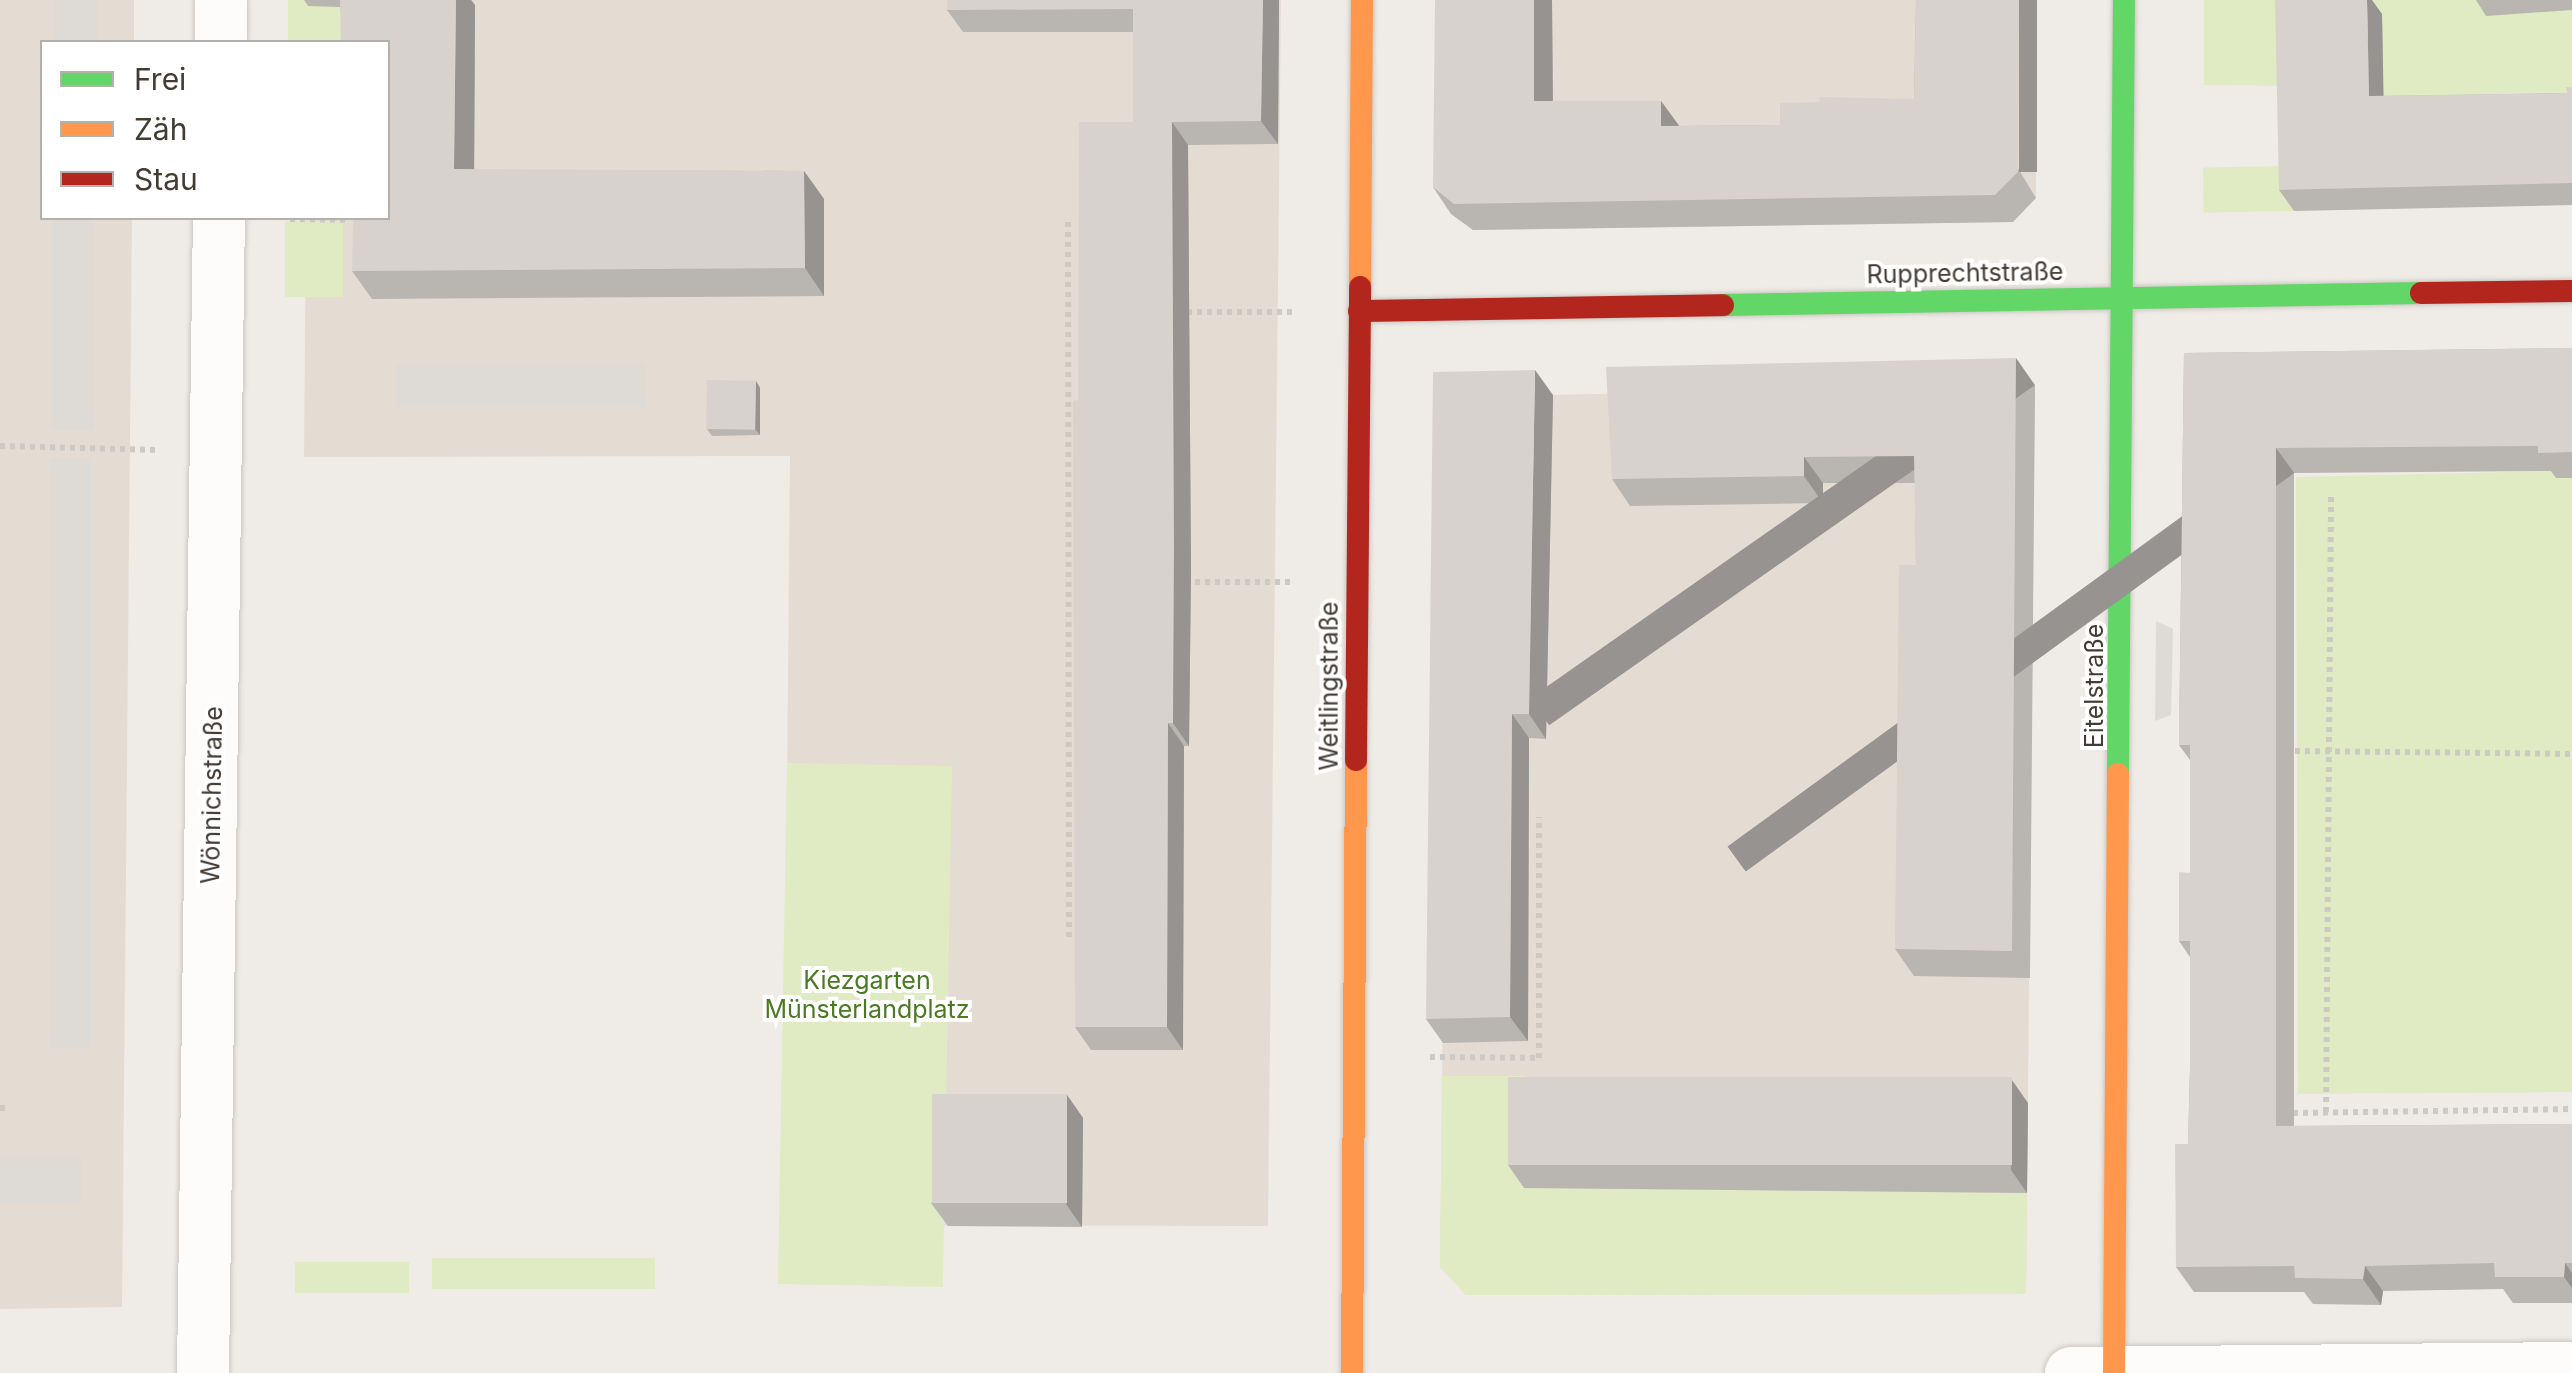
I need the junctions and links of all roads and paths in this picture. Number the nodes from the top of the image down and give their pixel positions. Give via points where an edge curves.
1 (221, 0) edge
2 (1362, 0) edge
3 (2124, 0) edge
4 (221, 40) edge
5 (219, 220) edge
6 (1068, 222) dead end
7 (2572, 291) edge
8 (2118, 298) junction
9 (1360, 311) junction
10 (1082, 312) edge
11 (1187, 312) dead end
12 (1292, 312) dead end
13 (1068, 313) junction
14 (0, 446) edge
15 (216, 451) junction
16 (2331, 498) edge
17 (1195, 582) dead end
18 (1291, 582) dead end
19 (1069, 583) junction
20 (1079, 583) edge
21 (2295, 751) dead end
22 (2330, 752) junction
23 (2572, 754) edge
24 (1539, 818) dead end
25 (1069, 937) dead end
26 (1430, 1057) edge
27 (0, 1108) edge
28 (10, 1108) dead end
29 (2572, 1109) edge
30 (2326, 1112) junction
31 (2293, 1113) dead end
32 (2572, 1368) edge
33 (203, 1373) edge
34 (1352, 1373) edge
35 (2071, 1373) edge
36 (2114, 1373) edge

1 - 4 street
2 - 9 street, Weitlingstraße
3 - 8 street, Eitelstraße
5 - 15 street, Wönnichstraße
6 - 13 path
7 - 8 street, Rupprechtstraße
8 - 9 street, Rupprechtstraße
8 - 36 street, Eitelstraße
9 - 34 street, Weitlingstraße
10 - 13 path
11 - 12 path
13 - 19 path
14 - 15 path
15 - 33 street, Wönnichstraße
16 - 22 path
17 - 18 path
19 - 20 path
19 - 25 path
21 - 22 path
22 - 23 path
22 - 30 path
24 - 26 path via 1539,1058
27 - 28 path
29 - 30 path
30 - 31 path
32 - 36 street
35 - 36 street

